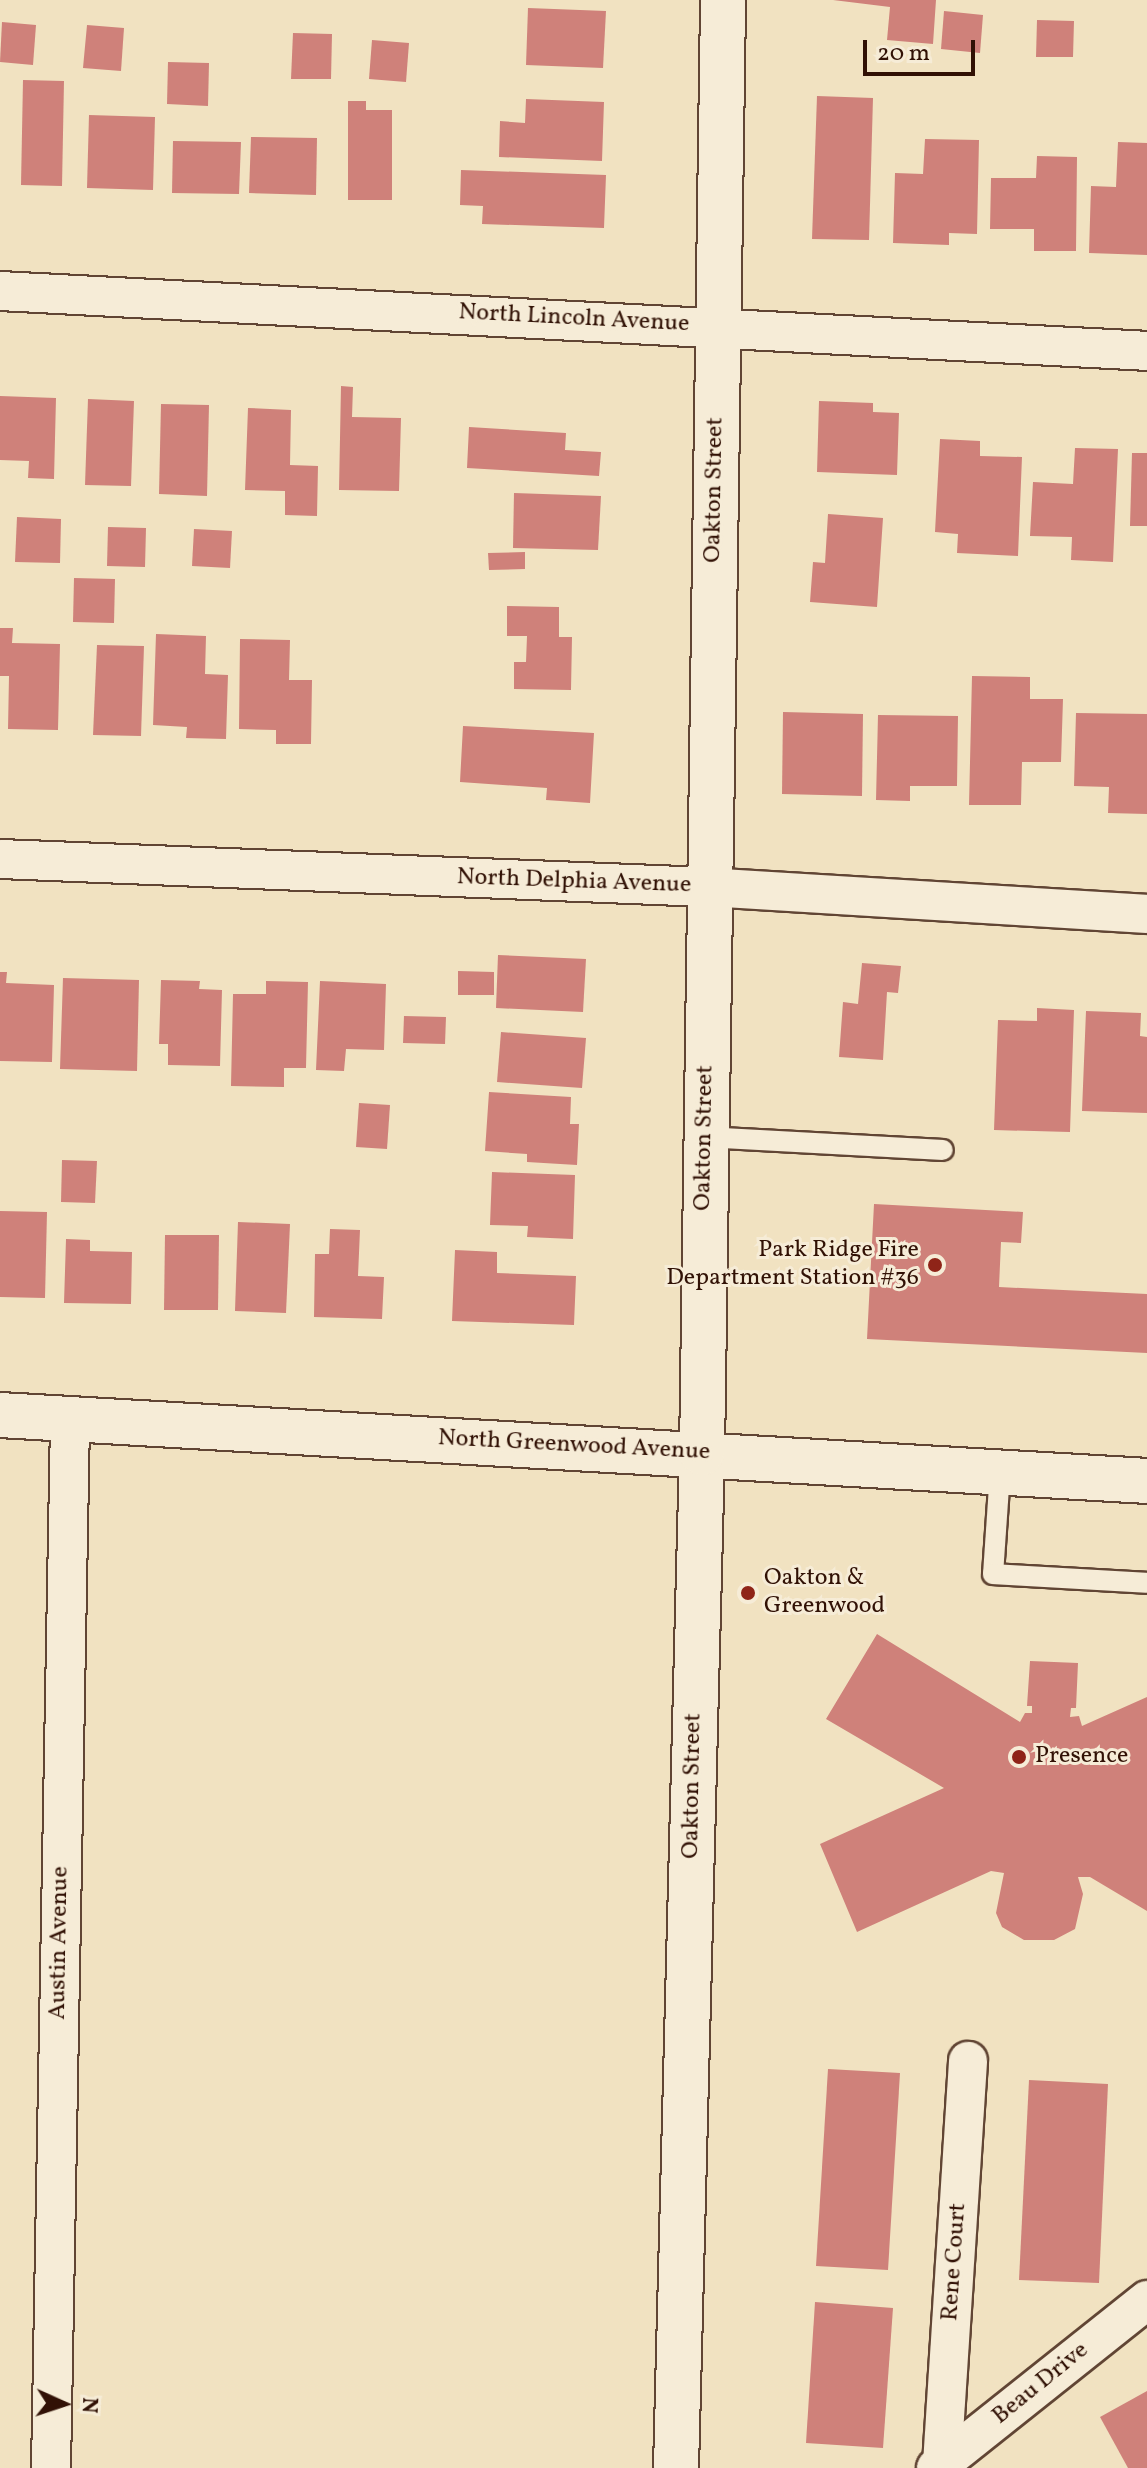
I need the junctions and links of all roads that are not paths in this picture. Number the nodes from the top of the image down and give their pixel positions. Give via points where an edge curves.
1 (723, 0) edge
2 (0, 291) edge
3 (719, 326) junction
4 (1147, 351) edge
5 (0, 859) edge
6 (707, 887) junction
7 (1147, 914) edge
8 (705, 1137) junction
9 (943, 1150) dead end
10 (0, 1415) edge
11 (70, 1419) junction
12 (702, 1453) junction
13 (1000, 1472) junction
14 (1147, 1481) edge
15 (1147, 1583) edge
16 (968, 2061) dead end
17 (1147, 2300) edge
18 (939, 2466) edge
19 (51, 2468) edge
20 (676, 2468) edge

1 - 3 main road, Oakton Street
2 - 3 street, North Lincoln Avenue
3 - 4 street, North Lincoln Avenue
3 - 6 main road, Oakton Street
5 - 6 street, North Delphia Avenue
6 - 7 street, North Delphia Avenue
6 - 8 main road, Oakton Street
8 - 9 lane
8 - 12 main road, Oakton Street
10 - 11 main road, North Greenwood Avenue
11 - 12 main road, North Greenwood Avenue
11 - 19 street, Austin Avenue
12 - 13 main road, North Greenwood Avenue
12 - 20 main road, Oakton Street
13 - 14 main road, North Greenwood Avenue
13 - 15 lane via 993,1574
16 - 18 street, Rene Court
17 - 18 street, Beau Drive

